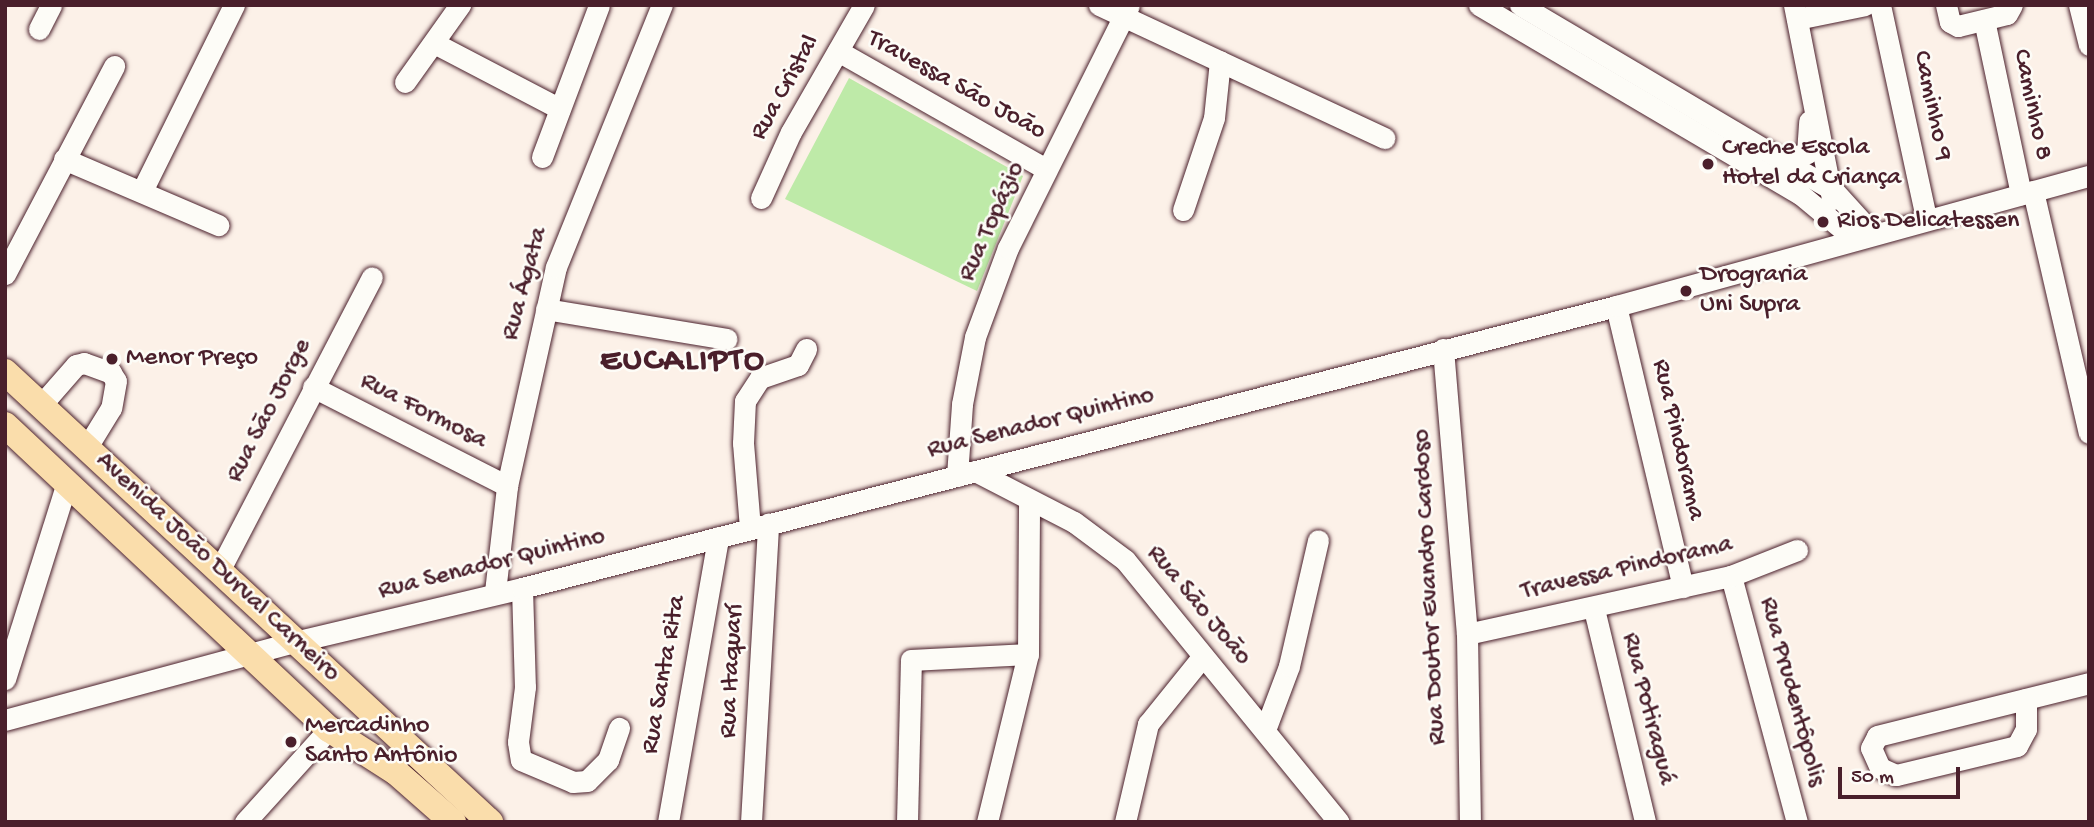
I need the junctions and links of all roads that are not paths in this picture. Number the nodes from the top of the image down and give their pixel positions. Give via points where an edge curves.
1 (51, 5) edge
2 (234, 5) edge
3 (460, 5) edge
4 (599, 5) edge
5 (662, 5) edge
6 (864, 5) edge
7 (1100, 5) edge
8 (1479, 5) edge
9 (1520, 5) edge
10 (1865, 5) edge
11 (1880, 5) edge
12 (1946, 5) edge
13 (2012, 5) edge
14 (2079, 5) edge
15 (1126, 12) edge
16 (1795, 12) edge
17 (1985, 24) junction
18 (39, 29) dead end
19 (434, 43) junction
20 (2089, 45) edge
21 (838, 51) junction
22 (1220, 61) junction
23 (1806, 63) junction
24 (114, 66) dead end
25 (405, 82) dead end
26 (1661, 100) junction
27 (560, 108) junction
28 (1384, 138) dead end
29 (542, 157) dead end
30 (64, 159) junction
31 (1783, 160) junction
32 (1046, 169) junction
33 (2089, 176) edge
34 (1833, 190) junction
35 (142, 191) junction
36 (2027, 192) junction
37 (761, 198) dead end
38 (1183, 211) dead end
39 (1830, 216) junction
40 (1926, 218) junction
41 (218, 225) dead end
42 (1862, 235) junction
43 (5, 274) edge
44 (372, 277) dead end
45 (1616, 306) junction
46 (546, 309) junction
47 (727, 339) dead end
48 (806, 349) dead end
49 (1443, 349) junction
50 (5, 372) edge
51 (313, 387) junction
52 (41, 405) junction
53 (9, 429) edge
54 (2089, 433) edge
55 (87, 447) junction
56 (966, 473) junction
57 (123, 480) junction
58 (67, 482) junction
59 (507, 486) junction
60 (87, 500) junction
61 (1029, 501) junction
62 (759, 525) junction
63 (718, 537) junction
64 (1318, 540) dead end
65 (1797, 550) dead end
66 (219, 571) junction
67 (1731, 576) junction
68 (1683, 587) junction
69 (522, 588) junction
70 (495, 592) junction
71 (1594, 609) junction
72 (1467, 634) junction
73 (294, 642) junction
74 (250, 654) junction
75 (1027, 654) junction
76 (1202, 657) junction
77 (5, 679) edge
78 (2089, 683) edge
79 (2026, 699) junction
80 (5, 720) edge
81 (330, 729) junction
82 (619, 729) dead end
83 (1265, 730) junction
84 (1330, 817) edge
85 (245, 822) edge
86 (453, 822) edge
87 (490, 822) edge
88 (668, 822) edge
89 (751, 822) edge
90 (907, 822) edge
91 (987, 822) edge
92 (1125, 822) edge
93 (1470, 822) edge
94 (1645, 822) edge
95 (1797, 822) edge

1 - 18 street
2 - 35 street
3 - 19 street
4 - 27 street
5 - 46 street, Rua Ágata via 566,235
6 - 21 street, Rua Cristal
7 - 15 street
8 - 26 street
9 - 26 street
10 - 16 street
11 - 40 street, Caminho 9
12 - 17 street via 1954,24
13 - 17 street via 2007,14
14 - 20 street
15 - 22 street
15 - 32 street, Rua Topázio
16 - 23 street
17 - 36 street, Caminho 8
19 - 25 street
19 - 27 street
21 - 32 street, Travessa São João
21 - 37 street, Rua Cristal via 791,132
22 - 28 street
22 - 38 street via 1214,118
23 - 31 street via 1809,149
23 - 34 street
24 - 30 street
26 - 31 street
26 - 39 street
27 - 29 street
30 - 35 street
30 - 43 street
31 - 34 street
32 - 56 street, Rua Topázio via 1008,248 975,337 962,404
33 - 36 street, Rua Senador Quintino
34 - 39 street
34 - 42 street
35 - 41 street
36 - 40 street, Rua Senador Quintino
36 - 54 street, Caminho 8
39 - 42 street
40 - 42 street, Rua Senador Quintino
42 - 45 street, Rua Senador Quintino
44 - 51 street, Rua São Jorge
45 - 49 street, Rua Senador Quintino
45 - 68 street, Rua Pindorama
46 - 47 street
46 - 59 street, Rua Ágata
48 - 62 street, Rua Itaquarí via 799,365 760,378 745,401 743,443
49 - 56 street, Rua Senador Quintino
49 - 72 street, Rua Doutor Evandro Cardoso
50 - 52 main road, Avenida João Durval Carneiro
51 - 59 street, Rua Formosa
51 - 66 street, Rua São Jorge
52 - 55 main road, Avenida João Durval Carneiro
52 - 55 street via 76,365 84,363 111,373 116,381 111,408
53 - 58 main road, Avenida João Durval Carneiro
55 - 57 main road, Avenida João Durval Carneiro
56 - 61 street, Rua São João
56 - 62 street, Rua Senador Quintino
57 - 60 main road via 110,496
57 - 66 main road, Avenida João Durval Carneiro
58 - 60 main road, Avenida João Durval Carneiro
58 - 77 street
59 - 70 street, Rua Ágata
60 - 74 main road, Avenida João Durval Carneiro
61 - 75 street
61 - 76 street, Rua São João via 1074,522 1125,560
62 - 63 street, Rua Senador Quintino
62 - 89 street, Rua Itaquarí
63 - 69 street, Rua Senador Quintino
63 - 88 street, Rua Santa Rita
64 - 83 street via 1289,666
65 - 67 street, Travessa Pindorama
66 - 73 main road, Avenida João Durval Carneiro
67 - 68 street, Travessa Pindorama
67 - 95 street, Rua Prudentôpolis
68 - 71 street, Travessa Pindorama
69 - 70 street, Rua Senador Quintino
69 - 82 street via 525,687 518,742 521,760 573,782 587,781 608,760
70 - 73 street, Rua Senador Quintino
71 - 72 street, Travessa Pindorama
71 - 94 street, Rua Potiraguá
72 - 93 street, Rua Doutor Evandro Cardoso
73 - 74 street, Rua Senador Quintino
73 - 87 main road, Avenida João Durval Carneiro
74 - 80 street, Rua Senador Quintino
74 - 81 main road, Avenida João Durval Carneiro
75 - 90 street via 911,660
75 - 91 street
76 - 83 street, Rua São João
76 - 92 street via 1148,724
78 - 79 street
79 - 79 street via 2026,729 2017,746 1891,775 1880,768 1871,748 1877,736
81 - 85 street
81 - 86 main road, Avenida João Durval Carneiro via 396,772
83 - 84 street, Rua São João

